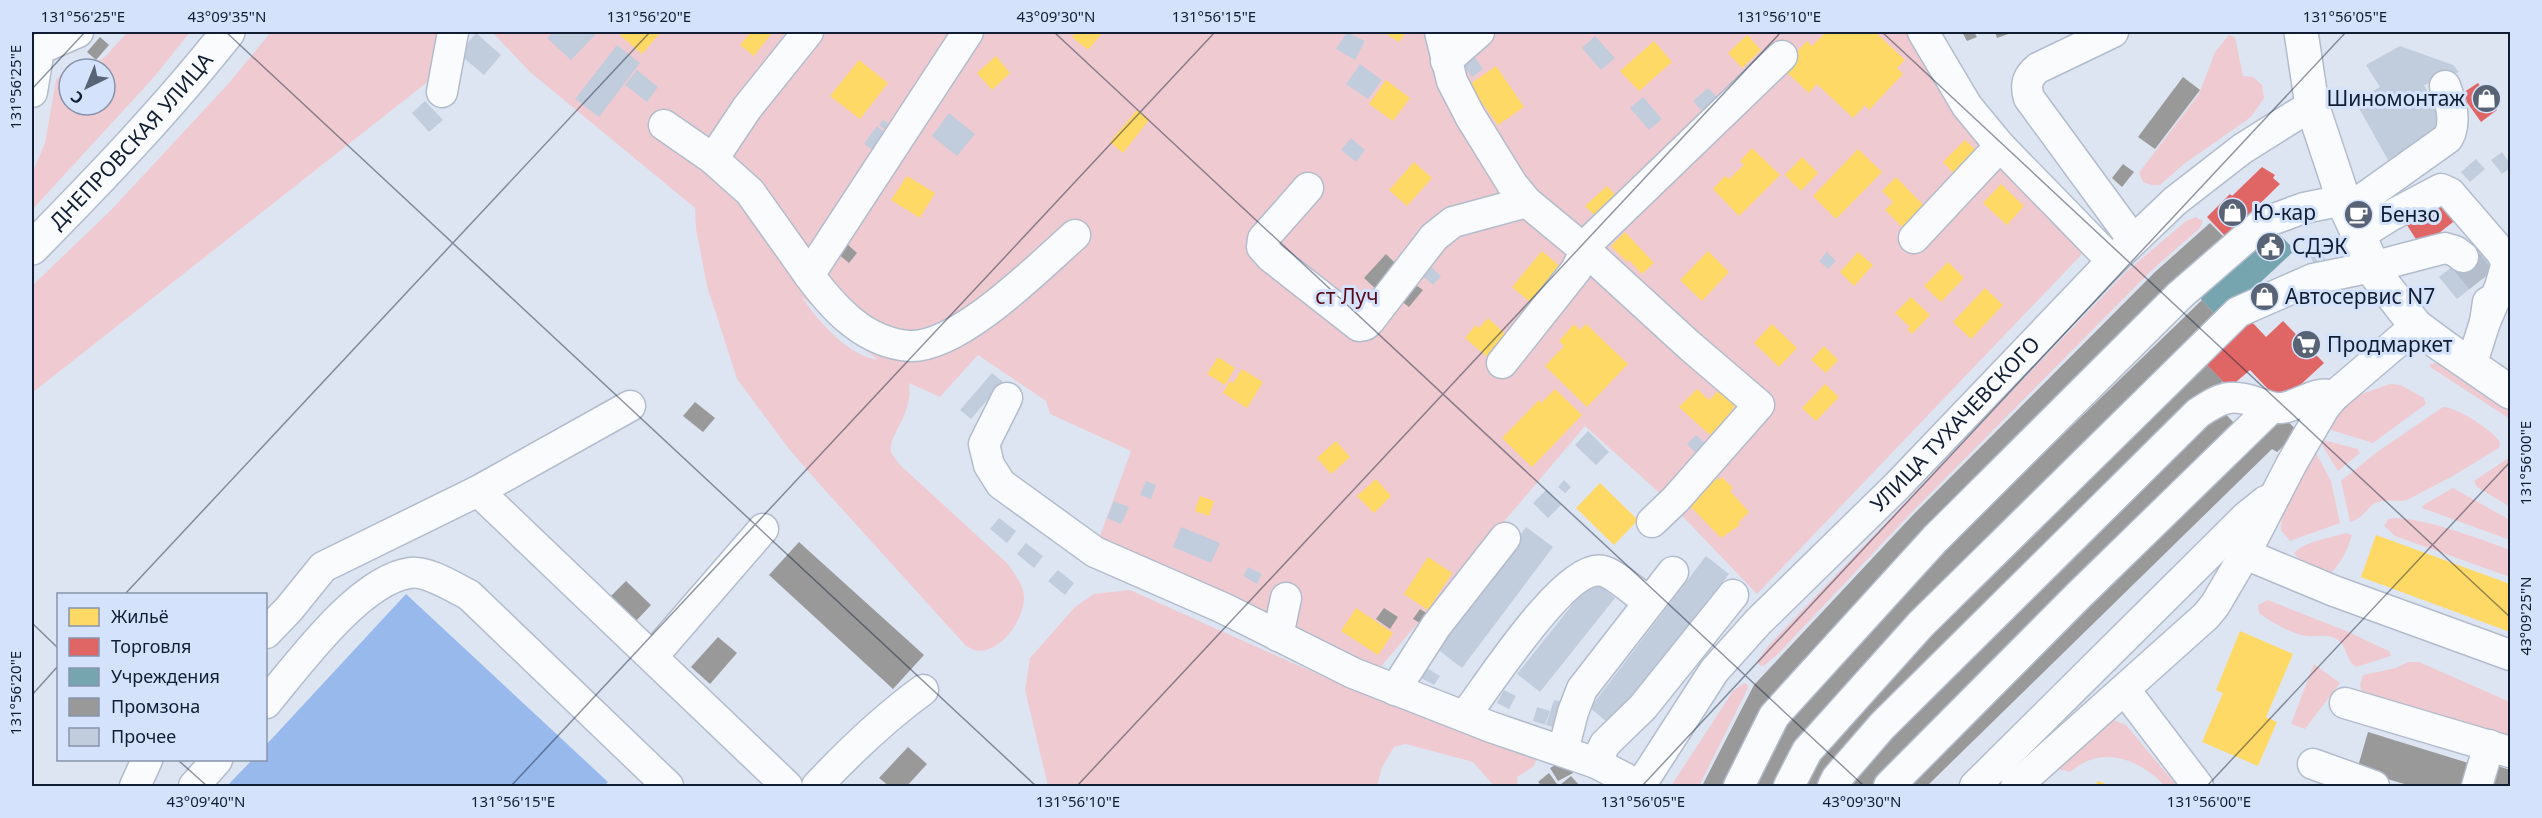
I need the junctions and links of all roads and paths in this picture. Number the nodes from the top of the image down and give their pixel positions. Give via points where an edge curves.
1 (78, 32) edge
2 (209, 32) edge
3 (228, 32) edge
4 (453, 32) edge
5 (808, 32) edge
6 (968, 32) edge
7 (1440, 32) edge
8 (1479, 32) edge
9 (1923, 32) edge
10 (2113, 32) edge
11 (2301, 32) edge
12 (40, 40) edge
13 (1782, 56) dead end
14 (1446, 61) junction
15 (2445, 86) dead end
16 (32, 92) edge
17 (442, 92) dead end
18 (2312, 105) junction
19 (664, 126) dead end
20 (2000, 146) junction
21 (713, 159) junction
22 (1308, 188) dead end
23 (1527, 202) junction
24 (2350, 215) junction
25 (32, 228) edge
26 (1075, 235) dead end
27 (1914, 238) dead end
28 (2133, 240) junction
29 (32, 248) edge
30 (1585, 250) junction
31 (2112, 261) junction
32 (2372, 267) junction
33 (809, 275) junction
34 (2485, 322) junction
35 (2416, 326) junction
36 (1502, 363) dead end
37 (2471, 366) junction
38 (2509, 389) edge
39 (2334, 396) junction
40 (1007, 398) dead end
41 (630, 406) dead end
42 (2271, 408) junction
43 (2279, 489) junction
44 (478, 491) junction
45 (1652, 522) dead end
46 (763, 529) dead end
47 (1505, 538) dead end
48 (2245, 554) junction
49 (1673, 572) dead end
50 (1733, 595) dead end
51 (1286, 598) dead end
52 (1648, 602) junction
53 (267, 632) edge
54 (1278, 636) junction
55 (2511, 655) edge
56 (653, 657) junction
57 (923, 690) dead end
58 (1395, 690) junction
59 (2125, 690) junction
60 (267, 702) edge
61 (2345, 703) dead end
62 (1467, 717) junction
63 (2500, 749) edge
64 (1563, 751) junction
65 (146, 761) edge
66 (215, 761) edge
67 (1596, 763) junction
68 (2313, 764) dead end
69 (135, 786) edge
70 (194, 786) edge
71 (668, 786) edge
72 (787, 786) edge
73 (817, 786) edge
74 (1640, 786) edge
75 (1739, 786) edge
76 (1789, 786) edge
77 (1833, 786) edge
78 (1889, 786) edge
79 (1975, 786) edge
80 (2016, 786) edge
81 (2198, 786) edge
82 (2374, 786) edge
83 (2477, 786) edge

1 - 12 street
2 - 25 main road, ДНЕПРОВСКАЯ УЛИЦА via 80,181
3 - 29 main road, ДНЕПРОВСКАЯ УЛИЦА via 91,188
4 - 17 street
5 - 21 street via 747,108
6 - 33 street
7 - 14 street
8 - 14 street
9 - 20 street via 1967,106
10 - 28 street via 2038,68 2031,74 2026,89
11 - 18 main road
12 - 16 street
13 - 30 street
14 - 23 street via 1470,116
15 - 24 street via 2451,102 2452,130 2448,138
18 - 24 main road
18 - 28 street, УЛИЦА ТУХАЧЕВСКОГО via 2242,149 2175,201
19 - 21 street
20 - 27 street
20 - 31 street
21 - 33 street via 750,192
22 - 23 street via 1263,239 1262,247 1359,326 1365,325 1434,237 1447,227 1467,217
23 - 30 street
24 - 32 main road
24 - 34 street via 2390,216 2441,189 2450,193 2506,262
24 - 75 street via 2304,208 2264,223 2180,295 1935,539 1789,699 1774,716
26 - 33 street via 982,315 950,335 912,346 866,332 845,318
28 - 31 street, УЛИЦА ТУХАЧЕВСКОГО
30 - 36 street via 1576,270
30 - 45 street via 1759,405
31 - 74 street, УЛИЦА ТУХАЧЕВСКОГО via 1714,671
32 - 34 street via 2445,249 2455,251 2487,291
32 - 35 main road
32 - 76 street via 2313,279 2238,312 1921,624 1807,750
34 - 37 street
35 - 37 main road
35 - 39 street
37 - 38 main road
39 - 42 street
39 - 43 street
40 - 54 street via 984,444 989,465 1001,484 1095,552
41 - 44 street
42 - 77 street via 2236,404 2228,397 2198,413 1882,726
42 - 78 street
43 - 48 street
43 - 79 street via 2246,517
44 - 53 street via 323,567
44 - 56 street
46 - 56 street
47 - 58 street via 1436,626
48 - 55 street
48 - 59 street via 2206,616
49 - 52 street
50 - 67 street via 1643,707 1605,744
51 - 54 street
52 - 62 street via 1605,571 1592,571 1568,585 1547,606
52 - 64 street via 1582,689
54 - 58 street
56 - 72 street
57 - 73 street via 873,728
58 - 62 street
59 - 80 street
59 - 81 street
60 - 71 street via 341,616 380,584 411,572 437,579 469,595
61 - 63 street
62 - 64 street
63 - 83 street
64 - 67 street
65 - 69 street
66 - 70 street
67 - 74 street
68 - 82 street

